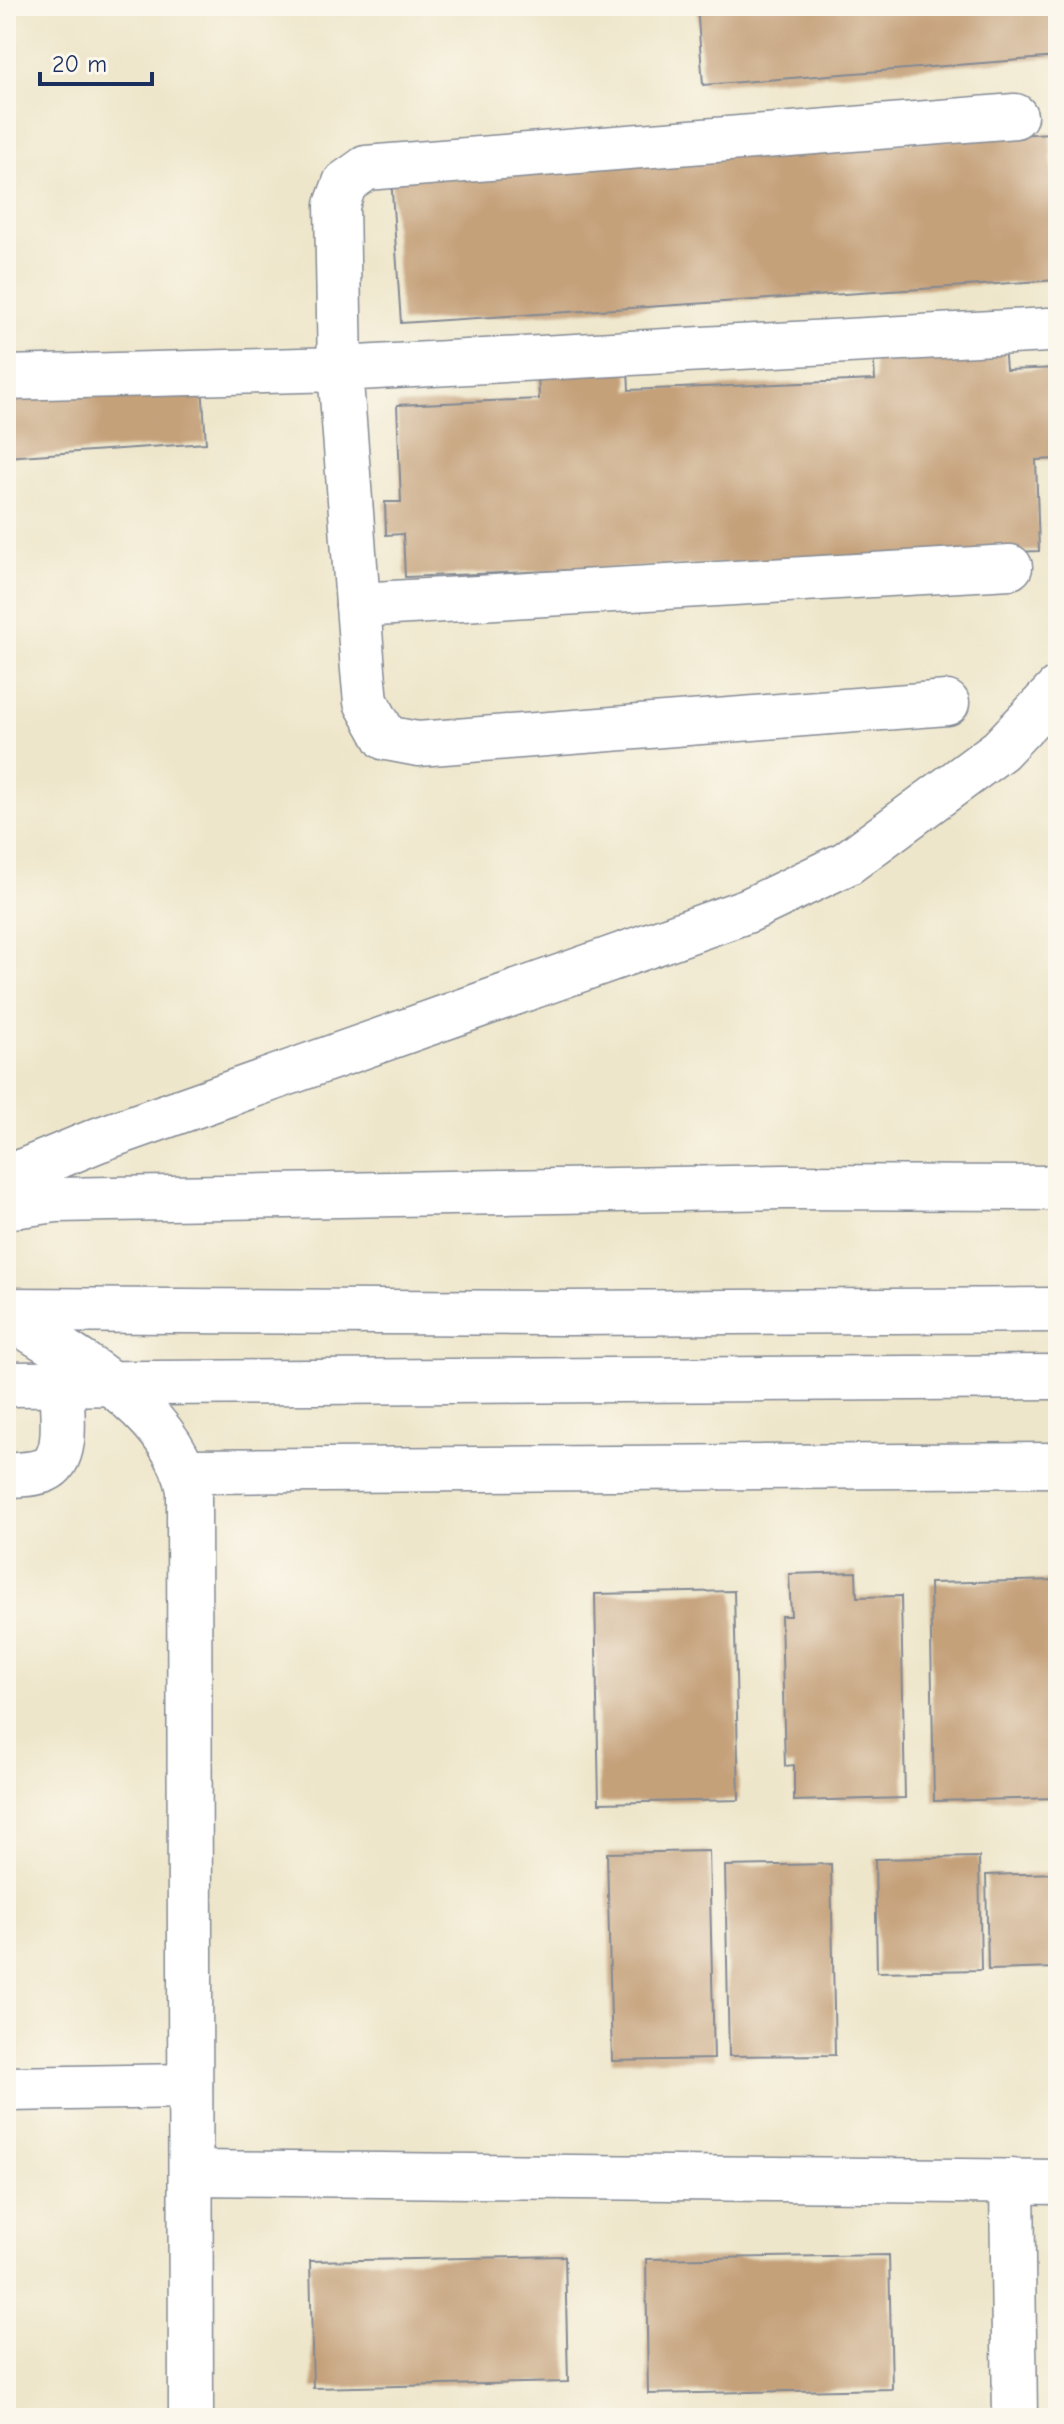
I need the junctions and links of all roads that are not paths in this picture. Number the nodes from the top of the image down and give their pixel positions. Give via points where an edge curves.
1 (1015, 116) dead end
2 (1048, 330) dead end
3 (340, 369) junction
4 (6, 378) edge
5 (1010, 567) dead end
6 (358, 605) junction
7 (1058, 689) edge
8 (947, 703) dead end
9 (6, 1178) edge
10 (1058, 1188) edge
11 (6, 1207) edge
12 (1058, 1310) edge
13 (6, 1312) edge
14 (261, 1313) junction
15 (1058, 1377) edge
16 (262, 1380) junction
17 (6, 1384) edge
18 (61, 1384) junction
19 (115, 1385) junction
20 (1058, 1465) edge
21 (185, 1471) junction
22 (6, 1476) edge
23 (190, 2086) junction
24 (6, 2089) edge
25 (191, 2173) junction
26 (1012, 2181) junction
27 (1058, 2182) edge
28 (191, 2418) edge
29 (1015, 2418) edge

1 - 3 street via 366,168 345,183 337,205
2 - 3 street
3 - 4 street
3 - 6 street
5 - 6 street
6 - 8 street via 366,702 386,738 406,742
7 - 9 street via 1000,750 847,863 749,910 113,1134
10 - 11 street via 784,1187 72,1199
12 - 14 street
13 - 14 street
13 - 19 street
14 - 16 street
15 - 16 street
16 - 19 street
17 - 18 street
18 - 19 street
18 - 22 street via 61,1444 55,1461 46,1470
19 - 21 street via 160,1432
20 - 21 street
21 - 23 street via 190,1527
23 - 24 street
23 - 25 street
25 - 26 street
25 - 28 street
26 - 27 street
26 - 29 street

